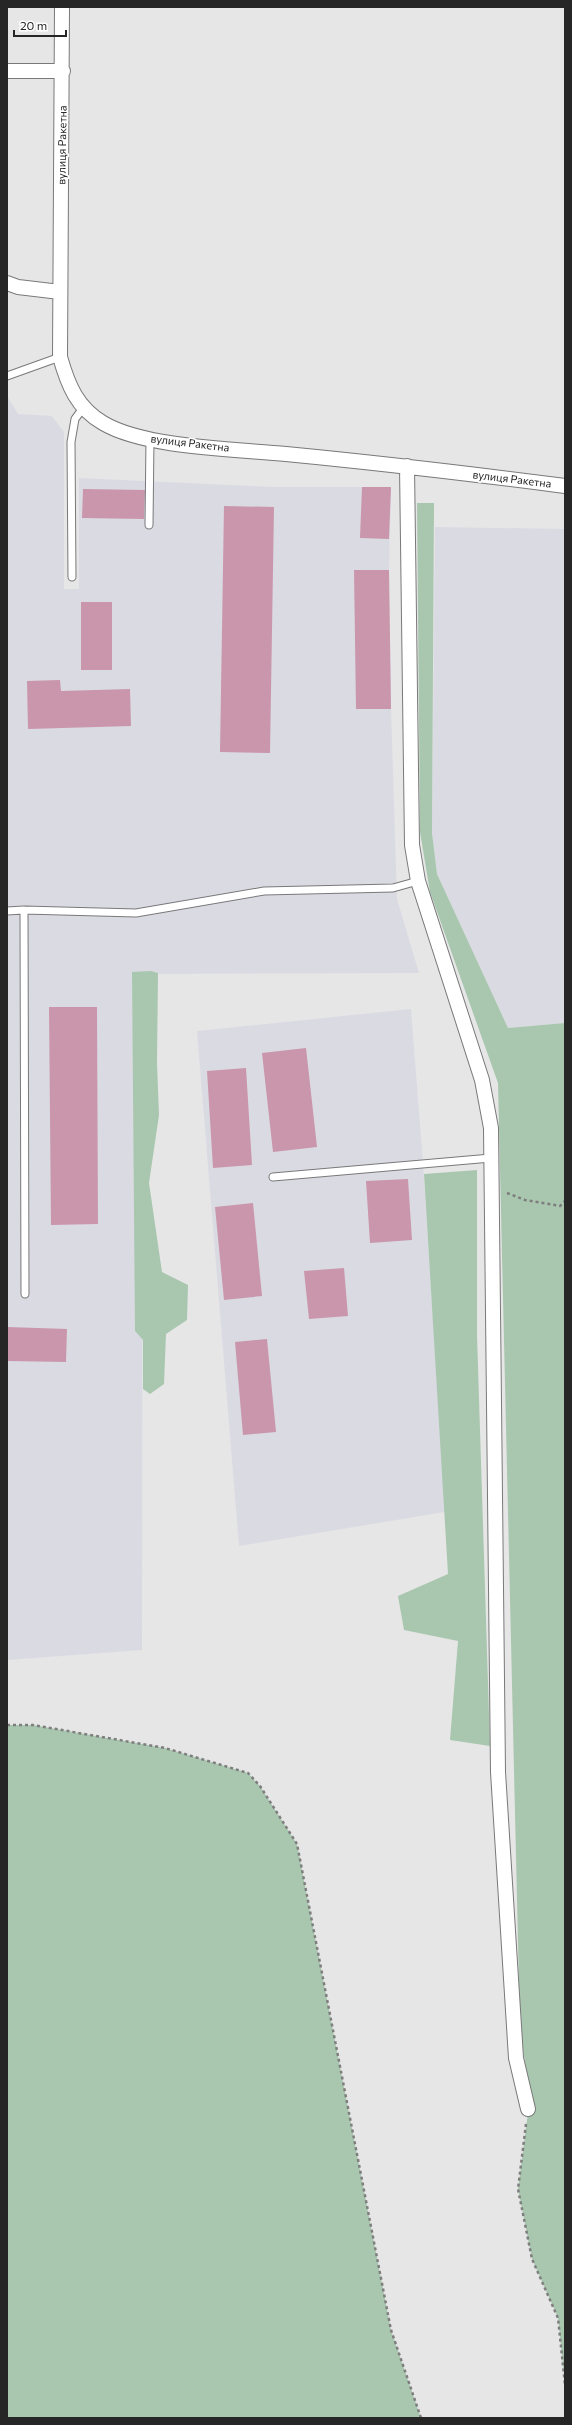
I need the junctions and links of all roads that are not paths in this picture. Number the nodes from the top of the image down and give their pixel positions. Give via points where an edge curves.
1 (62, 7) edge
2 (7, 71) edge
3 (63, 71) junction
4 (7, 283) edge
5 (60, 292) junction
6 (60, 357) junction
7 (7, 376) edge
8 (83, 408) junction
9 (150, 439) junction
10 (407, 466) junction
11 (565, 486) edge
12 (149, 525) dead end
13 (72, 577) dead end
14 (418, 881) junction
15 (24, 910) junction
16 (7, 911) edge
17 (491, 1158) junction
18 (273, 1176) dead end
19 (25, 1294) dead end
20 (528, 2109) road end

1 - 3 street, вулиця Ракетна
2 - 3 street
3 - 5 street, вулиця Ракетна
4 - 5 street via 18,287
5 - 6 street, вулиця Ракетна
6 - 7 lane
6 - 8 street, вулиця Ракетна via 67,384
8 - 9 street, вулиця Ракетна via 105,424
8 - 13 lane via 75,419 71,442
9 - 10 street, вулиця Ракетна
9 - 12 lane
10 - 11 street, вулиця Ракетна
10 - 14 street via 412,845
14 - 15 lane via 393,888 264,891 136,913
14 - 17 street via 482,1080 490,1128
15 - 16 lane
15 - 19 lane
17 - 18 lane
17 - 20 street via 498,1772 516,2058

